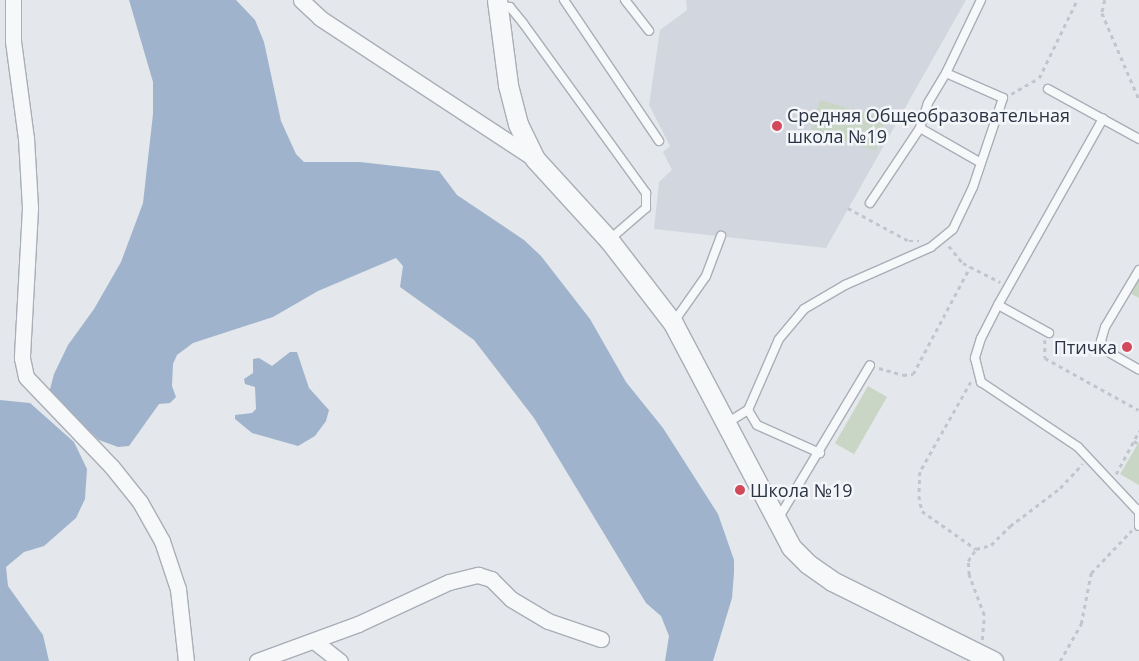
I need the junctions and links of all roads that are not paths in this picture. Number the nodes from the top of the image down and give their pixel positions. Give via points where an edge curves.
1 (13, 0) edge
2 (301, 0) edge
3 (564, 0) edge
4 (625, 0) edge
5 (981, 0) edge
6 (503, 3) edge
7 (649, 31) dead end
8 (946, 73) junction
9 (1048, 89) dead end
10 (1103, 119) junction
11 (920, 128) junction
12 (1139, 139) edge
13 (659, 141) dead end
14 (535, 160) junction
15 (981, 163) junction
16 (870, 203) dead end
17 (721, 236) dead end
18 (609, 240) junction
19 (1139, 270) edge
20 (998, 305) junction
21 (673, 322) junction
22 (1049, 333) road end
23 (870, 365) road end
24 (1139, 370) edge
25 (748, 410) junction
26 (728, 423) junction
27 (820, 453) junction
28 (1139, 510) edge
29 (777, 521) junction
30 (1139, 525) edge
31 (601, 639) dead end
32 (314, 641) junction
33 (986, 657) edge
34 (186, 661) edge
35 (258, 661) edge
36 (340, 661) edge

1 - 34 street via 13,41 26,138 30,208 22,358 26,377 112,467 140,502 158,533 178,589
2 - 14 street via 320,18
3 - 13 lane
4 - 7 lane
5 - 8 lane
6 - 14 street via 508,85 518,124
6 - 18 lane via 646,193 646,208
8 - 11 lane via 928,103
8 - 15 lane via 1003,98
9 - 10 lane
10 - 12 lane
10 - 20 lane
11 - 15 lane
11 - 16 lane
14 - 18 street
15 - 25 lane via 953,229 932,247 845,285 804,309 779,339
17 - 21 lane via 706,276
18 - 21 street
19 - 24 lane via 1105,327 1101,341 1105,350
20 - 22 lane
20 - 28 lane via 975,358 980,382 1078,447
21 - 26 street
23 - 27 lane
25 - 26 lane
25 - 27 lane via 757,425
26 - 29 street
27 - 29 lane
28 - 30 lane
29 - 33 street via 791,547 832,581
31 - 32 street via 548,621 511,599 491,579 478,575 449,582
32 - 35 street
32 - 36 street

